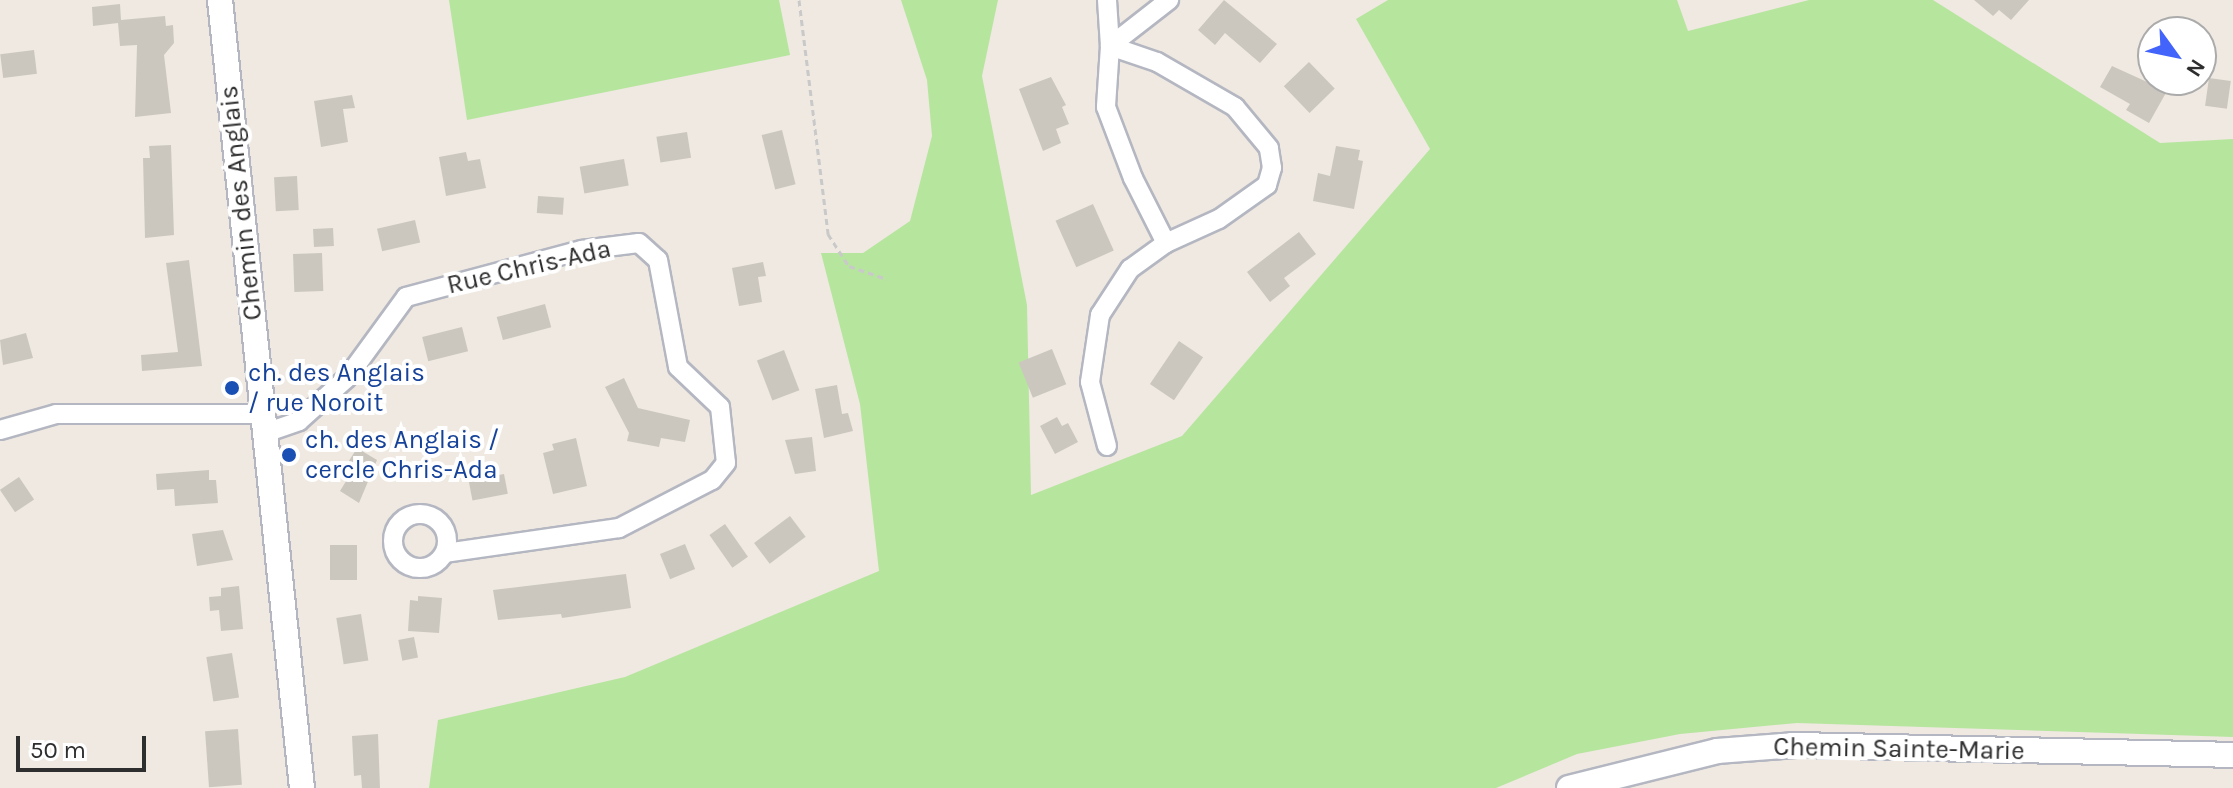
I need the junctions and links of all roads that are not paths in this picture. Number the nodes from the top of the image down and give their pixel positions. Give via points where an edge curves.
1 (220, 0) edge
2 (1107, 0) edge
3 (1169, 0) edge
4 (1110, 46) junction
5 (1166, 243) junction
6 (264, 424) junction
7 (0, 430) edge
8 (1107, 446) dead end
9 (446, 553) dead end
10 (2233, 755) edge
11 (302, 788) edge
12 (1569, 788) edge

1 - 6 street, Chemin des Anglais
2 - 4 street
3 - 4 street
4 - 5 street via 1106,107
4 - 5 street via 1157,62 1235,107 1269,148 1272,168 1267,185 1219,219
5 - 8 street via 1130,269 1100,315 1090,382
6 - 7 street via 56,414
6 - 9 street, Rue Chris-Ada via 299,421 347,378 406,297 582,250 639,243 658,260 678,367 720,407 726,463 712,480 619,528
6 - 11 street, Chemin des Anglais
10 - 12 street, Chemin Sainte-Marie via 1796,745 1702,754

